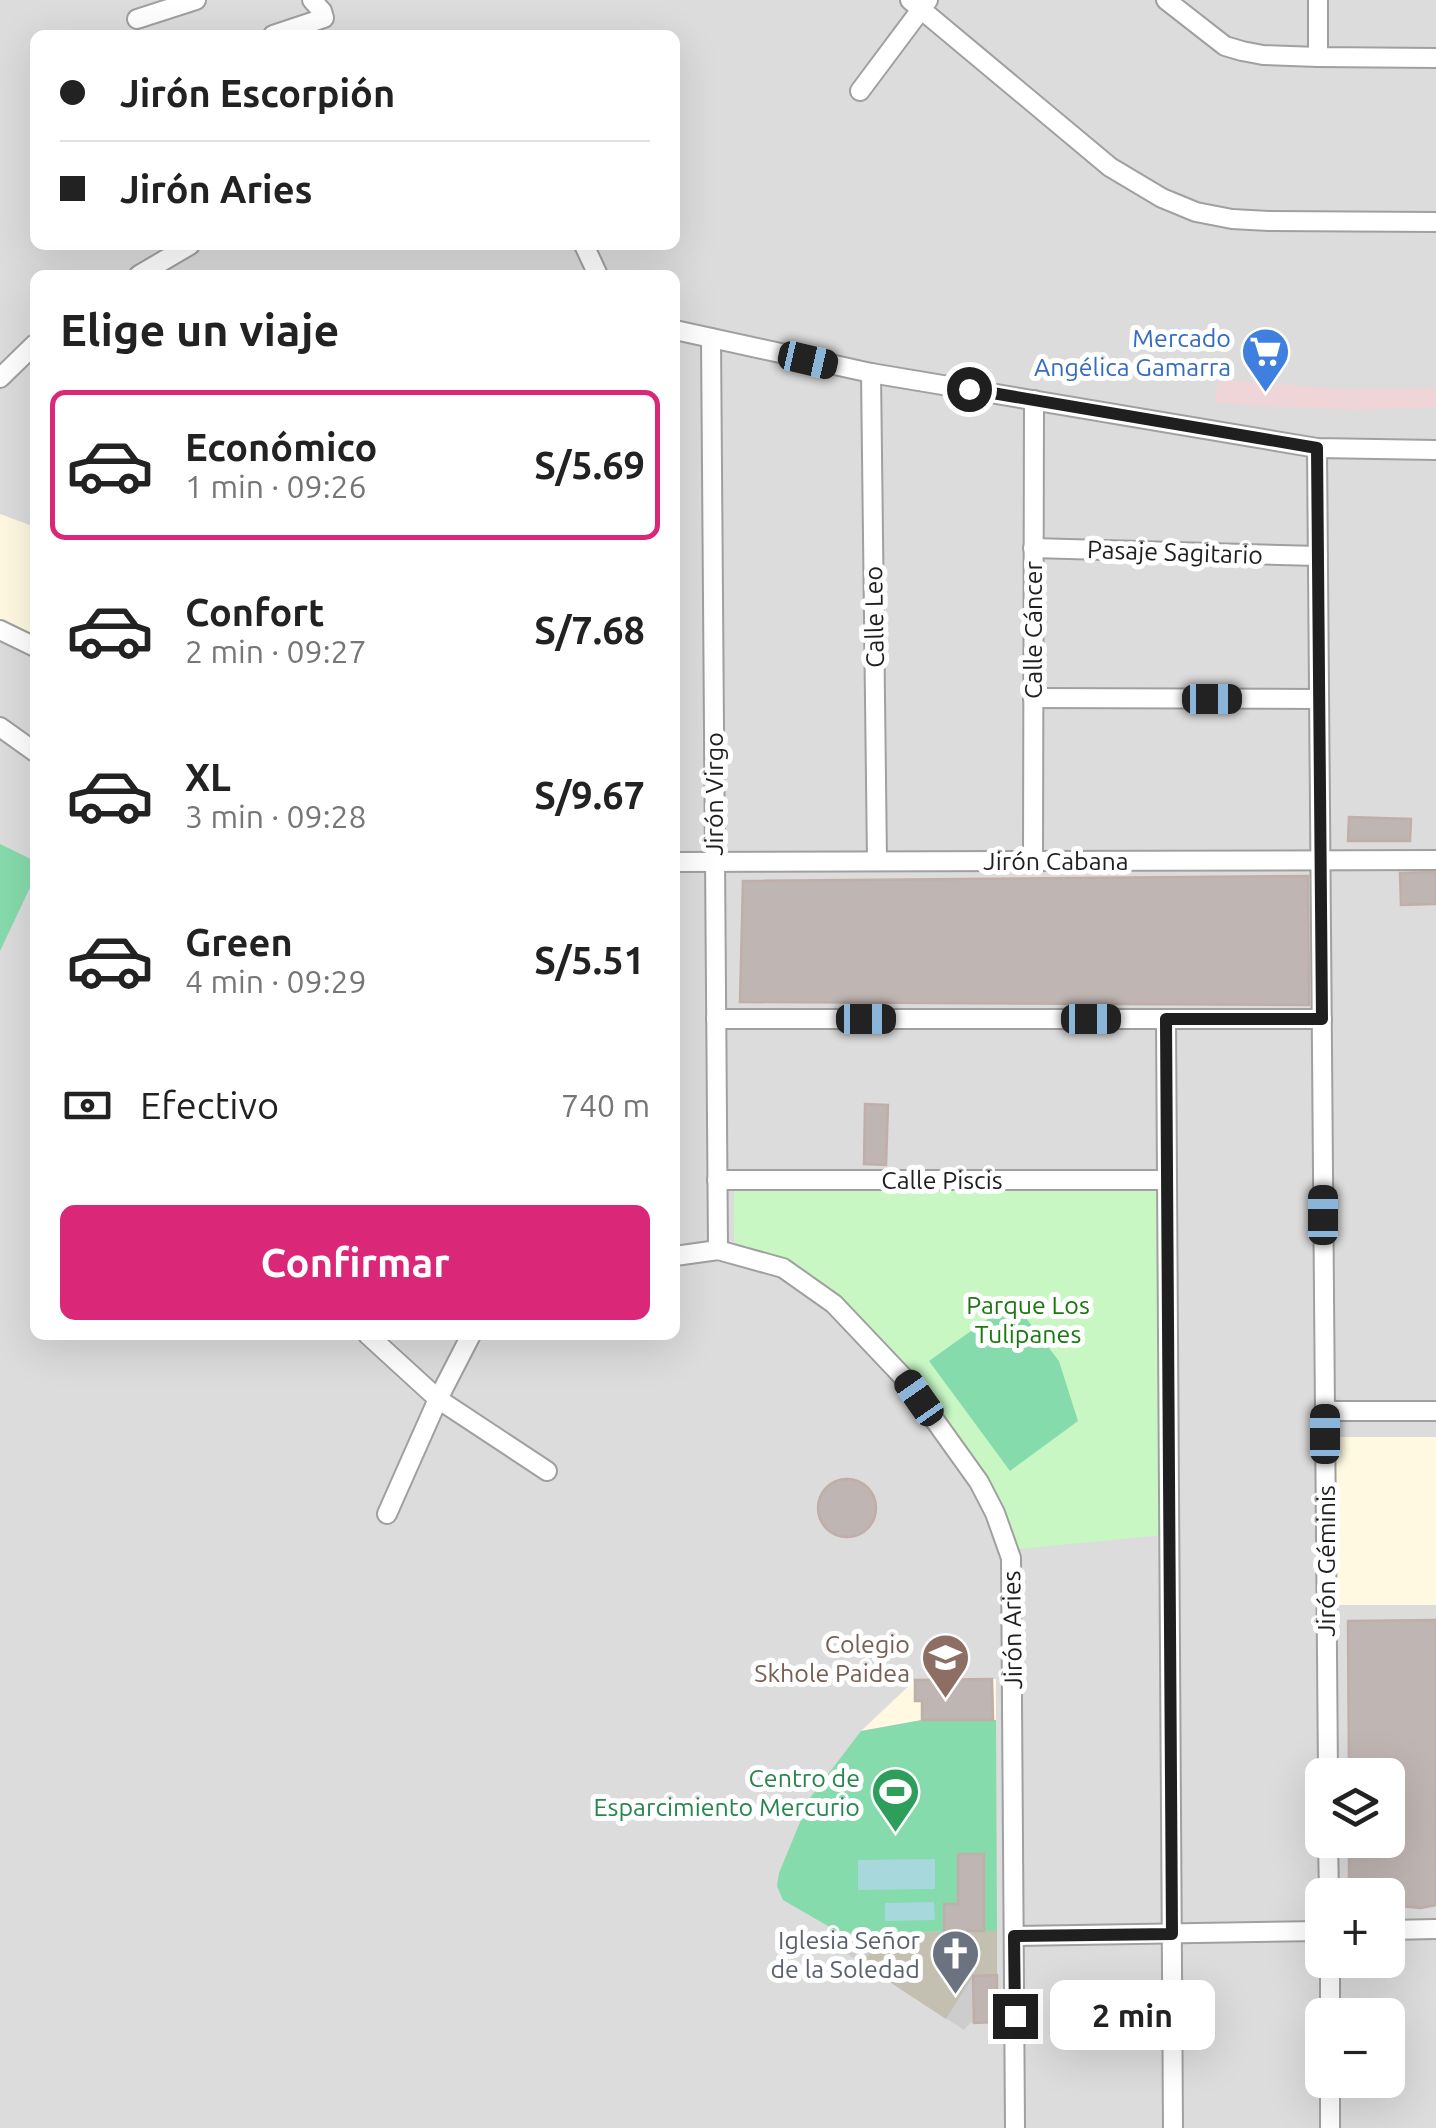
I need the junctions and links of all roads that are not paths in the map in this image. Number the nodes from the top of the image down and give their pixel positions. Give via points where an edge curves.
1 (196, 0) edge
2 (312, 0) edge
3 (1166, 0) edge
4 (1318, 0) edge
5 (920, 3) edge
6 (137, 19) dead end
7 (305, 30) edge
8 (1318, 58) junction
9 (1436, 58) edge
10 (860, 92) dead end
11 (1436, 222) edge
12 (182, 250) edge
13 (148, 270) edge
14 (680, 331) edge
15 (711, 338) junction
16 (30, 349) edge
17 (871, 373) junction
18 (0, 378) edge
19 (1034, 400) junction
20 (1317, 448) junction
21 (1436, 450) edge
22 (1033, 548) junction
23 (1318, 556) junction
24 (0, 630) edge
25 (30, 644) edge
26 (1033, 698) junction
27 (1319, 699) junction
28 (0, 727) edge
29 (30, 748) edge
30 (1032, 860) junction
31 (1436, 860) edge
32 (877, 861) junction
33 (680, 862) edge
34 (1320, 862) junction
35 (715, 863) junction
36 (716, 1019) junction
37 (1166, 1019) junction
38 (1322, 1019) junction
39 (717, 1180) junction
40 (1167, 1180) junction
41 (718, 1250) junction
42 (680, 1255) edge
43 (373, 1340) edge
44 (468, 1340) edge
45 (438, 1399) junction
46 (1325, 1411) junction
47 (1436, 1411) edge
48 (547, 1471) dead end
49 (387, 1514) dead end
50 (1328, 1758) edge
51 (1405, 1930) edge
52 (1436, 1930) edge
53 (1305, 1931) edge
54 (1172, 1934) junction
55 (1014, 1936) junction
56 (1330, 2098) edge
57 (1015, 2128) edge
58 (1173, 2128) edge
59 (1330, 2128) edge

1 - 6 street
2 - 7 street via 324,18
3 - 8 street via 1225,46
4 - 8 street
5 - 10 street
5 - 11 street via 1110,167 1162,198 1232,219
8 - 9 street
12 - 13 street
14 - 15 street
15 - 17 street
15 - 35 street, Jirón Virgo
16 - 18 street
17 - 19 street
17 - 32 street, Calle Leo
19 - 20 street
19 - 22 street, Calle Cáncer
20 - 21 street
20 - 23 street, Jirón Géminis
22 - 23 street, Pasaje Sagitario
22 - 26 street, Calle Cáncer
23 - 27 street, Jirón Géminis
24 - 25 street
26 - 27 street
26 - 30 street, Calle Cáncer
27 - 34 street, Jirón Géminis
28 - 29 street
30 - 32 street, Jirón Cabana
30 - 34 street, Jirón Cabana
31 - 34 street, Jirón Cabana
32 - 35 street, Jirón Cabana
33 - 35 street, Jirón Cabana
34 - 38 street, Jirón Géminis
35 - 36 street, Jirón Virgo
36 - 37 street
36 - 39 street, Jirón Virgo
37 - 38 street
37 - 40 street
38 - 46 street, Jirón Géminis
39 - 40 street, Calle Piscis
39 - 41 street, Jirón Virgo
40 - 54 street
41 - 42 street, Jirón Aries
41 - 55 street, Jirón Aries via 783,1268 834,1304 906,1380 995,1513 1012,1558
43 - 45 street
44 - 45 street
45 - 48 street
45 - 49 street
46 - 47 street
46 - 50 street, Jirón Géminis
51 - 52 street
53 - 54 street
54 - 55 street
54 - 58 street
55 - 57 street, Jirón Aries
56 - 59 street

